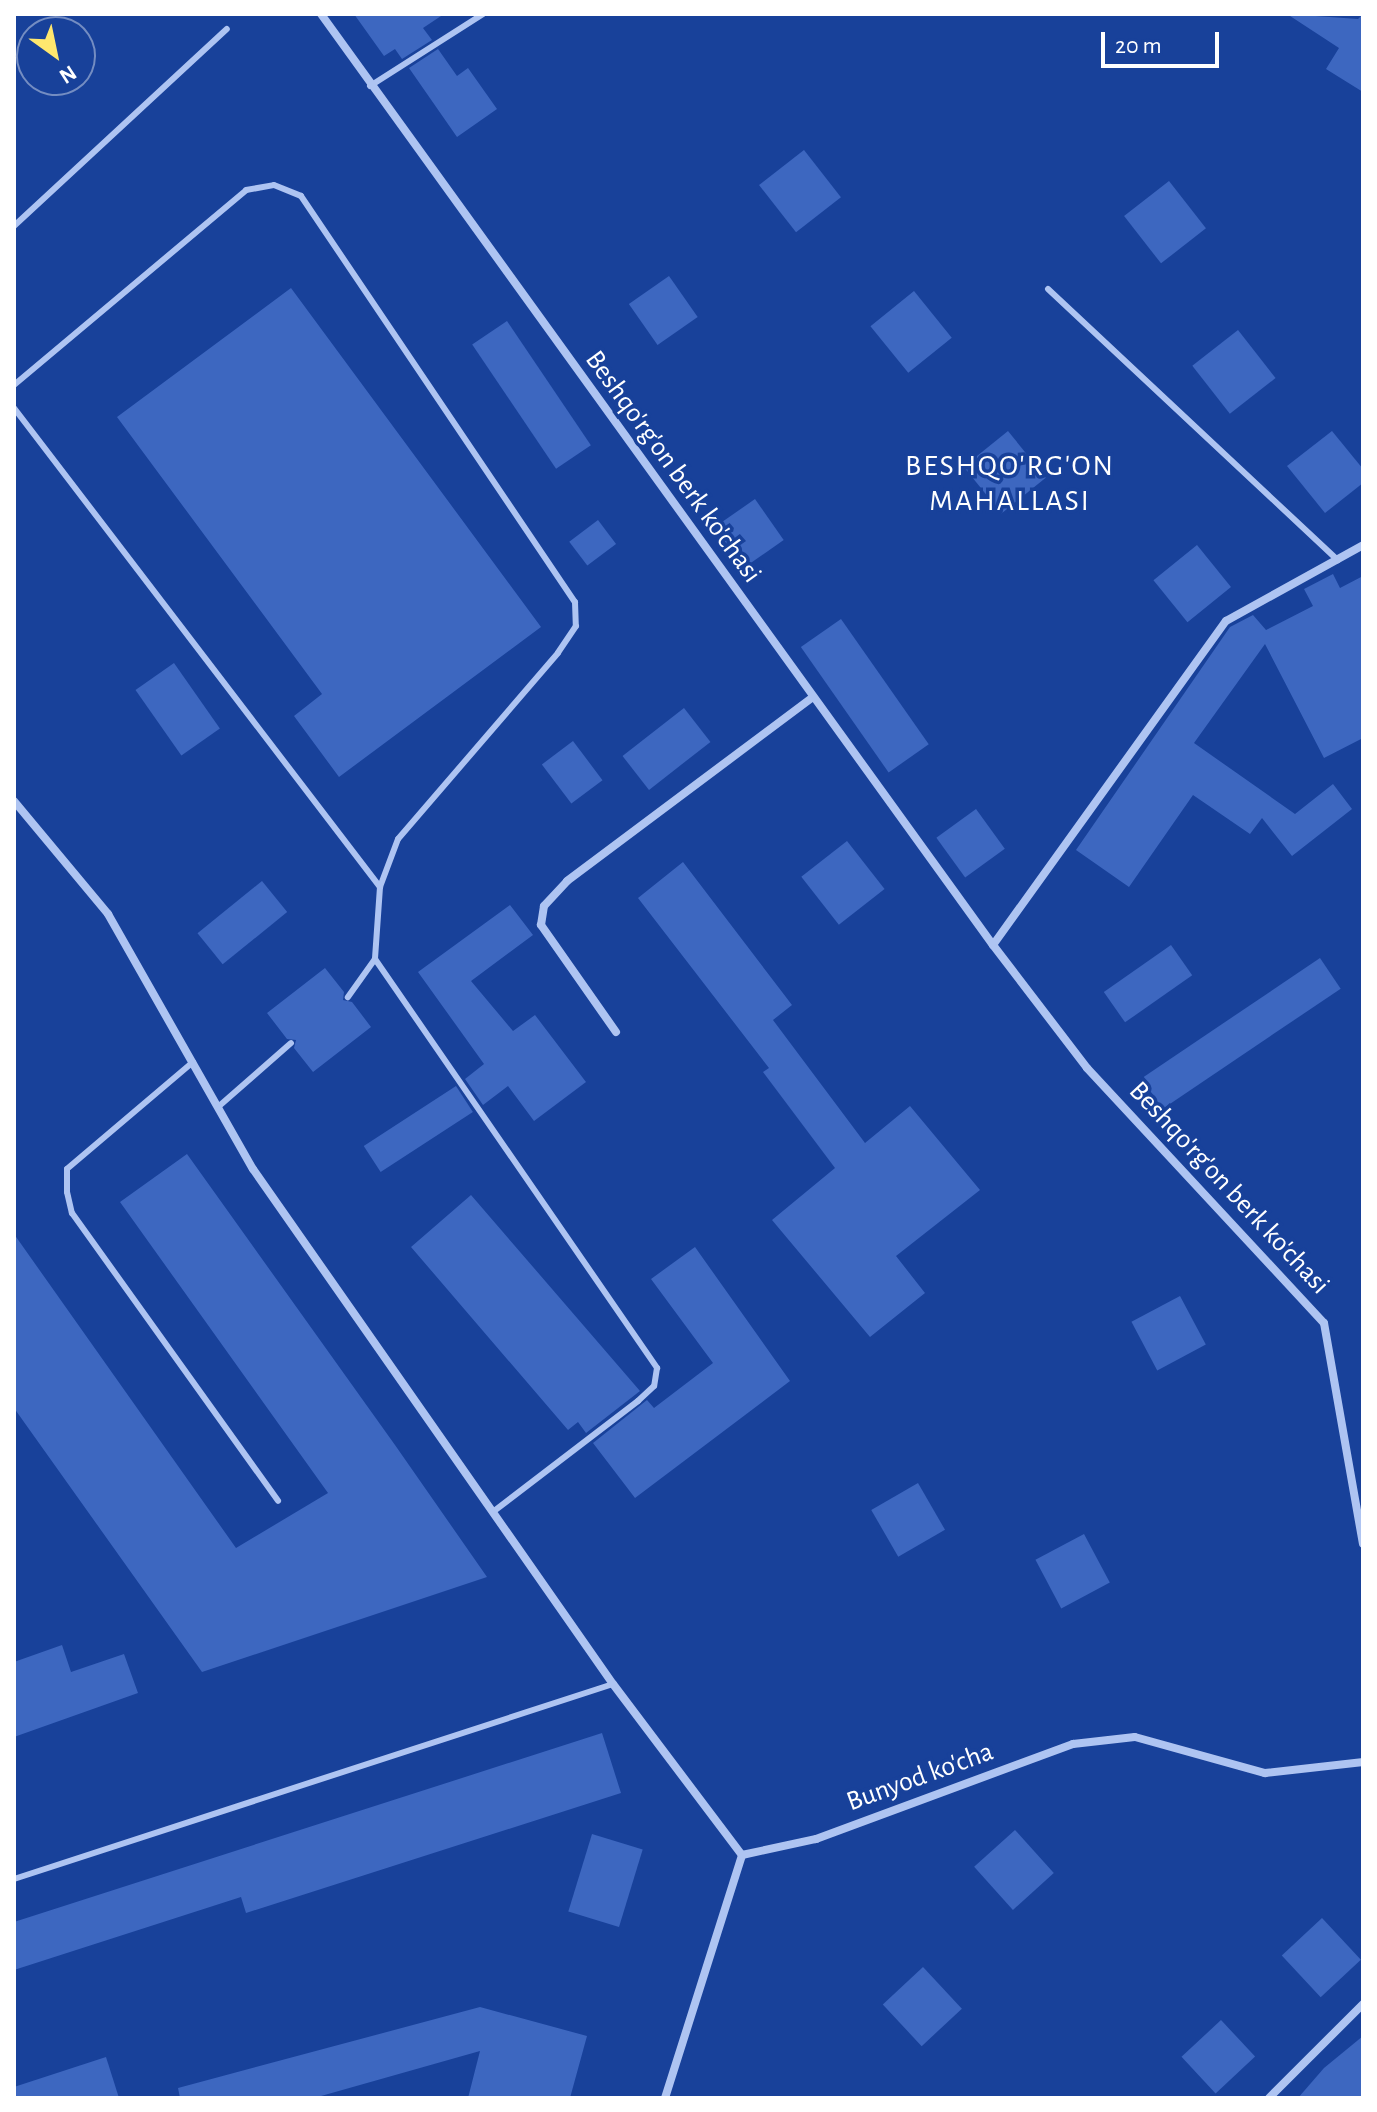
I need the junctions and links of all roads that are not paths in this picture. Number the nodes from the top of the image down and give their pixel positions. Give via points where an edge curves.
1 (321, 14) edge
2 (483, 14) edge
3 (227, 29) dead end
4 (370, 86) junction
5 (14, 226) edge
6 (1048, 289) dead end
7 (14, 385) edge
8 (14, 408) edge
9 (1363, 545) edge
10 (1338, 560) junction
11 (813, 697) junction
12 (14, 801) edge
13 (380, 887) junction
14 (993, 945) junction
15 (375, 959) junction
16 (348, 997) dead end
17 (616, 1032) dead end
18 (291, 1043) dead end
19 (193, 1062) junction
20 (218, 1107) junction
21 (278, 1501) dead end
22 (493, 1512) junction
23 (1363, 1544) edge
24 (613, 1684) junction
25 (1363, 1762) edge
26 (742, 1855) junction
27 (14, 1879) edge
28 (1363, 2004) edge
29 (665, 2098) edge
30 (1269, 2098) edge

1 - 4 street, Beshqo'rg'on berk ko'chasi
2 - 4 lane
3 - 5 lane
4 - 11 street, Beshqo'rg'on berk ko'chasi
6 - 10 lane
7 - 13 lane via 246,190 274,185 301,196 575,602 576,626 558,653 398,839
8 - 13 lane
9 - 10 street
10 - 14 street via 1226,621
11 - 14 street, Beshqo'rg'on berk ko'chasi
11 - 17 street via 567,881 544,906 541,925
12 - 19 street via 108,914
13 - 15 lane
14 - 23 street, Beshqo'rg'on berk ko'chasi via 1087,1068 1324,1323
15 - 16 lane
15 - 22 lane via 657,1368 654,1386 638,1401
18 - 20 lane
19 - 20 street
19 - 21 lane via 67,1169 67,1192 72,1213
20 - 22 street via 253,1169
22 - 24 street
24 - 26 street
24 - 27 lane
25 - 26 street, Bunyod ko'cha via 1265,1773 1135,1737 1073,1744 816,1839
26 - 29 street
28 - 30 street

